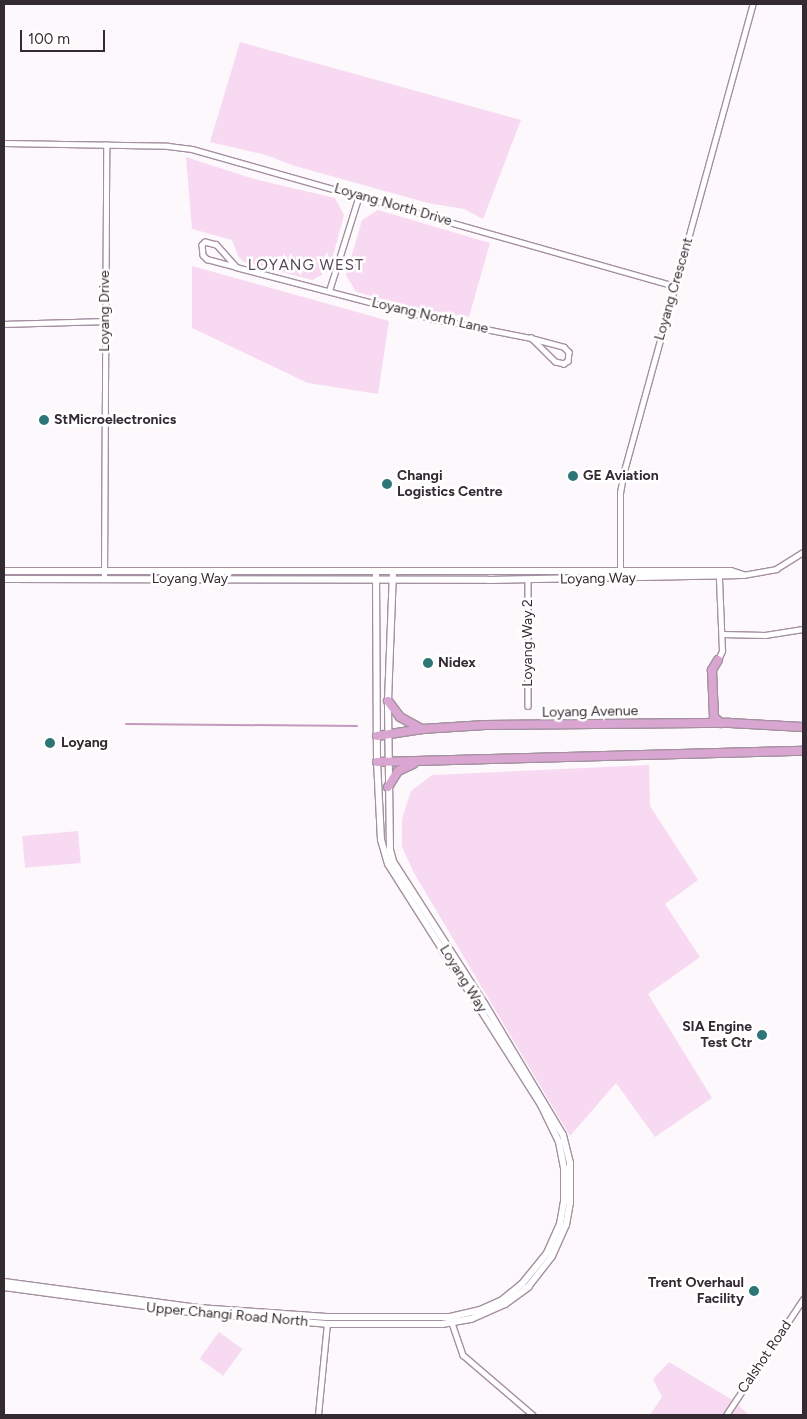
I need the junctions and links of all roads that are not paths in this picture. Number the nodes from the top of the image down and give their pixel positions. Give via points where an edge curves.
1 (753, 4) edge
2 (4, 143) edge
3 (106, 145) junction
4 (358, 194) junction
5 (236, 267) junction
6 (676, 286) junction
7 (329, 291) junction
8 (105, 321) junction
9 (4, 324) edge
10 (530, 338) junction
11 (803, 552) edge
12 (4, 571) edge
13 (728, 571) junction
14 (523, 572) junction
15 (713, 572) junction
16 (104, 575) junction
17 (376, 575) junction
18 (393, 575) junction
19 (620, 575) junction
20 (743, 575) junction
21 (4, 578) edge
22 (719, 578) junction
23 (528, 579) junction
24 (803, 629) edge
25 (722, 634) junction
26 (718, 660) joint
27 (388, 701) junction
28 (528, 706) dead end
29 (721, 723) junction
30 (803, 727) edge
31 (422, 729) junction
32 (389, 735) junction
33 (377, 736) junction
34 (803, 751) edge
35 (377, 762) junction
36 (388, 762) junction
37 (417, 762) junction
38 (388, 787) junction
39 (4, 1282) edge
40 (4, 1287) edge
41 (803, 1299) edge
42 (327, 1320) junction
43 (451, 1320) junction
44 (463, 1322) joint
45 (318, 1415) edge
46 (533, 1415) edge
47 (726, 1415) edge

1 - 6 street, Loyang Crescent
2 - 3 street
3 - 4 street, Loyang North Drive via 192,149
3 - 8 street, Loyang Drive
4 - 6 street, Loyang North Drive
4 - 7 street
5 - 5 street, Loyang North Lane via 207,259 203,255 204,242 216,244
5 - 7 street, Loyang North Lane
6 - 19 street, Loyang Crescent via 624,471 620,493
7 - 10 street, Loyang North Lane via 430,318
8 - 9 street
8 - 16 street, Loyang Drive
10 - 10 street, Loyang North Lane via 564,347 569,352 568,361 564,364 555,362
11 - 20 street, Loyang Way via 776,569
12 - 16 street, Loyang Way
13 - 15 street, Loyang Way
13 - 20 street, Loyang Way
13 - 22 street
14 - 18 street, Loyang Way
14 - 19 street, Loyang Way
14 - 23 street
15 - 19 street, Loyang Way
15 - 22 street
16 - 17 street, Loyang Way
16 - 21 street, Loyang Way
17 - 18 street, Loyang Way
17 - 33 street, Loyang Way
18 - 23 street, Loyang Way
18 - 27 street, Loyang Way
19 - 22 street, Loyang Way
19 - 23 street, Loyang Way
20 - 22 street, Loyang Way
22 - 25 street
23 - 28 street, Loyang Way 2
24 - 25 street via 765,635
25 - 26 street via 722,651
26 - 29 main road via 712,670 714,717
27 - 31 main road via 400,717
27 - 32 street, Loyang Way
29 - 30 main road, Loyang Avenue
29 - 31 main road, Loyang Avenue via 485,725
31 - 32 main road, Loyang Avenue
32 - 33 main road, Loyang Avenue
32 - 36 street, Loyang Way
33 - 35 street, Loyang Way
34 - 37 main road
35 - 36 main road
35 - 43 street, Loyang Way via 382,840 388,864 542,1105 559,1142 564,1168 562,1214 556,1234 541,1262 502,1300
36 - 37 main road
36 - 38 street, Loyang Way
37 - 38 main road via 398,771
38 - 44 street, Loyang Way via 393,861 552,1115 570,1163 568,1215 547,1264 528,1286 505,1304
39 - 42 street, Upper Changi Road North via 198,1308
40 - 42 street, Upper Changi Road North via 142,1308
41 - 47 street, Calshot Road
42 - 43 street, Upper Changi Road North
42 - 45 street
43 - 44 street, Upper Changi Road North
43 - 46 street via 463,1355

